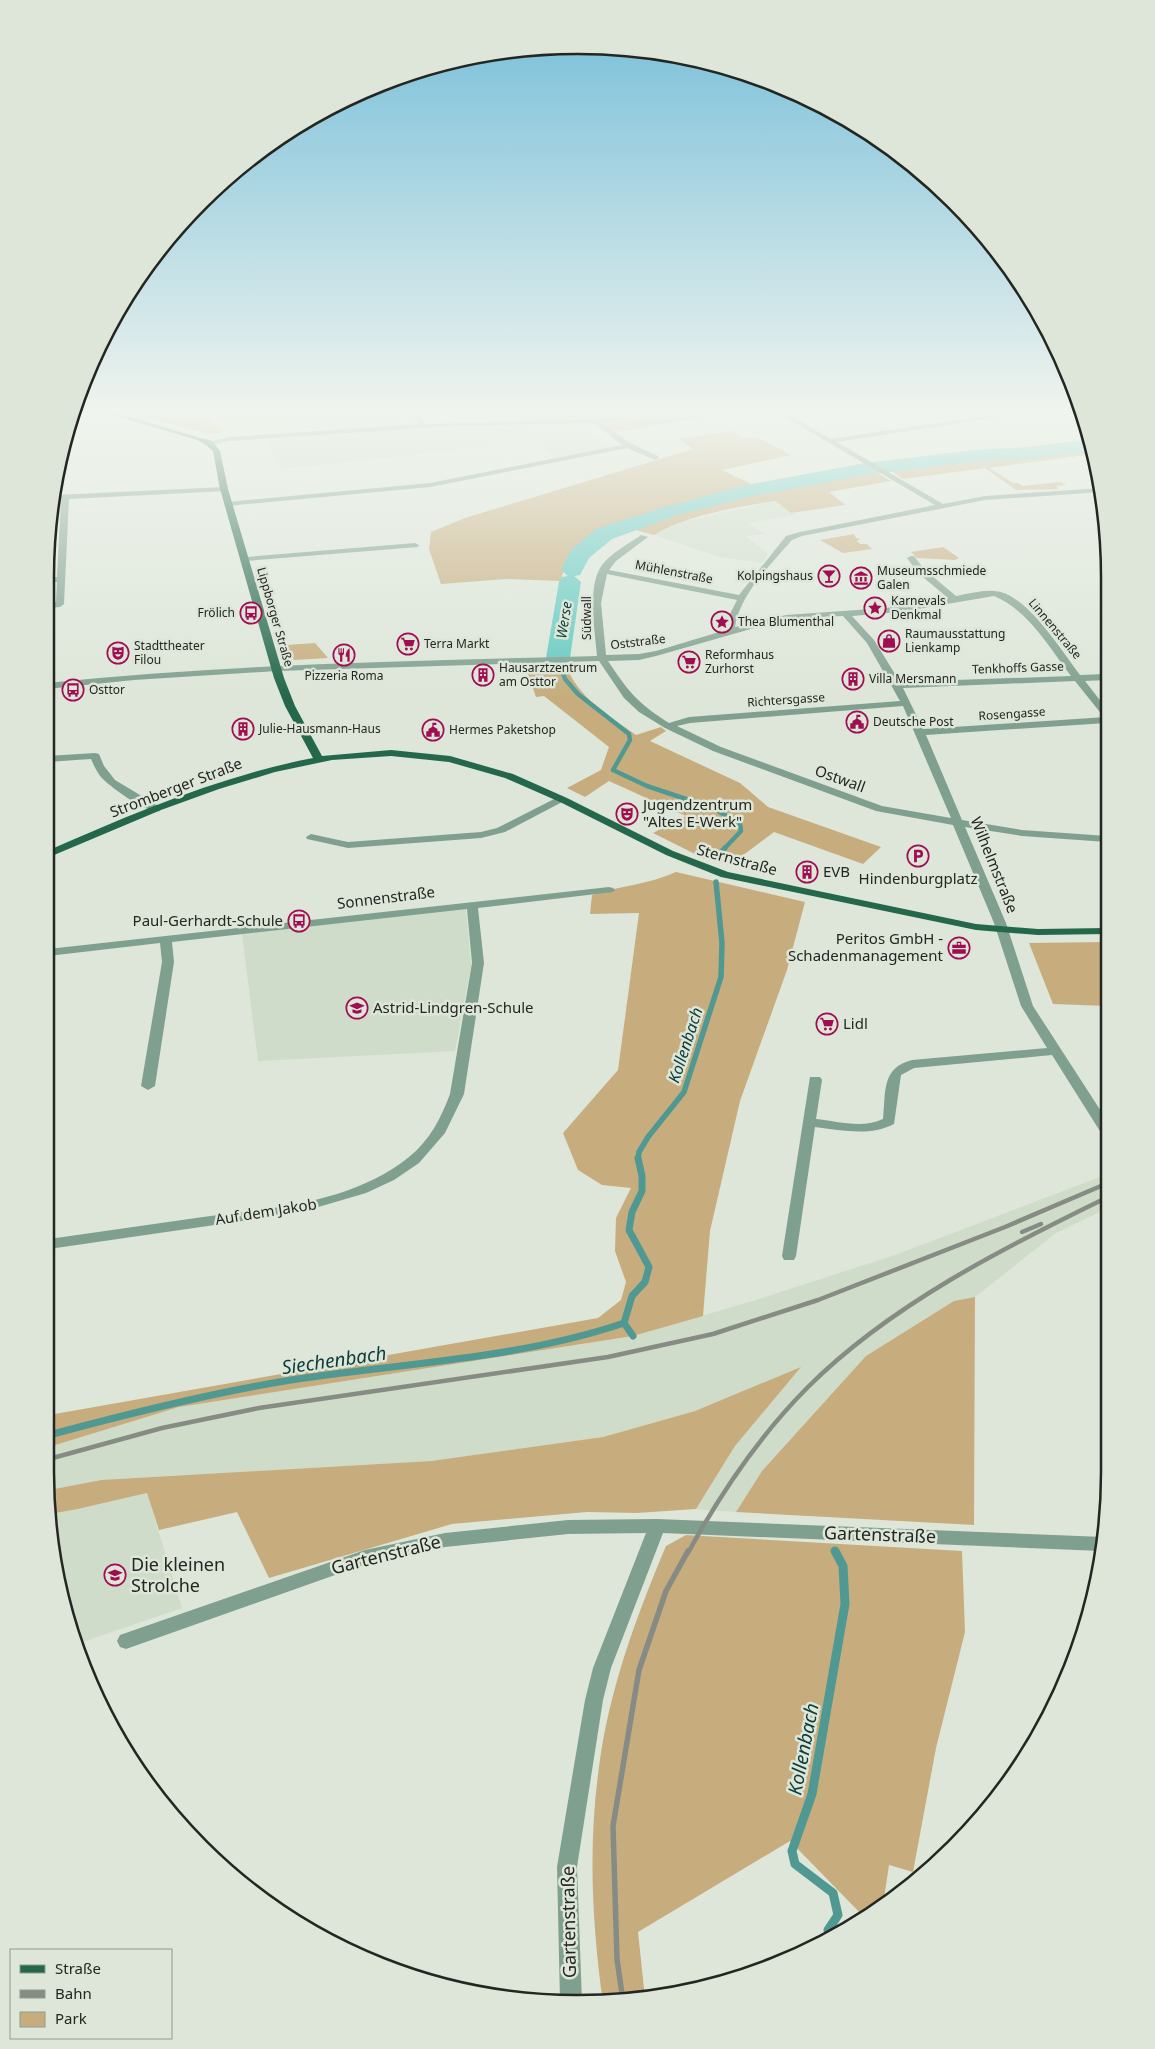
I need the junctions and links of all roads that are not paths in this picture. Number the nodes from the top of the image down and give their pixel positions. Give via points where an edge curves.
1 (64, 506) edge
2 (229, 506) edge
3 (941, 506) edge
4 (644, 537) dead end
5 (415, 545) dead end
6 (911, 558) dead end
7 (246, 559) junction
8 (603, 572) junction
9 (54, 579) edge
10 (61, 579) junction
11 (995, 593) joint
12 (740, 598) junction
13 (956, 600) junction
14 (54, 604) edge
15 (845, 613) junction
16 (730, 631) junction
17 (602, 659) junction
18 (276, 668) junction
19 (1079, 677) junction
20 (1101, 677) edge
21 (54, 685) edge
22 (897, 685) junction
23 (906, 703) junction
24 (1101, 707) edge
25 (1101, 720) edge
26 (668, 726) junction
27 (920, 732) junction
28 (54, 759) edge
29 (318, 759) junction
30 (560, 799) junction
31 (156, 810) junction
32 (958, 821) junction
33 (311, 837) dead end
34 (1101, 839) edge
35 (54, 852) edge
36 (609, 890) dead end
37 (472, 904) junction
38 (1002, 930) junction
39 (1101, 931) edge
40 (166, 940) junction
41 (54, 951) edge
42 (1056, 1051) junction
43 (815, 1080) dead end
44 (148, 1086) dead end
45 (809, 1122) junction
46 (1101, 1122) edge
47 (54, 1243) edge
48 (789, 1256) dead end
49 (657, 1526) junction
50 (1096, 1544) edge
51 (126, 1641) dead end
52 (571, 1995) edge

1 - 10 street
2 - 7 main road, Lippborger Straße
3 - 12 street via 789,538
4 - 8 street via 613,559
5 - 7 street
6 - 13 street via 921,571
7 - 18 main road, Lippborger Straße
8 - 12 street, Mühlenstraße
8 - 17 street, Südwall via 597,603
9 - 10 street
10 - 14 street via 60,604
11 - 13 street, Oststraße
11 - 19 street, Linnenstraße via 1012,600 1026,612
12 - 16 street
13 - 15 street, Oststraße via 884,612
15 - 16 street, Oststraße via 795,616
15 - 22 street, Wilhelmstraße via 871,642
16 - 17 street, Oststraße via 658,654
17 - 18 street, Oststraße
17 - 26 street, Ostwall via 626,696
18 - 21 street, Oststraße
18 - 29 main road, Lippborger Straße via 290,706
19 - 20 street, Tenkhoffs Gasse
19 - 22 street, Tenkhoffs Gasse
19 - 24 street, Linnenstraße
22 - 23 street, Wilhelmstraße
23 - 26 street, Richtersgasse via 689,720
23 - 27 street, Wilhelmstraße
25 - 27 street, Rosengasse
26 - 32 street, Ostwall via 780,773 880,809
27 - 32 street, Wilhelmstraße
28 - 31 street via 95,756 98,767 119,789
29 - 30 main road, Sternstraße via 395,752 431,755 509,775
29 - 31 main road, Stromberger Straße via 258,773
30 - 33 street via 501,830 481,836 348,845
30 - 38 main road, Sternstraße via 690,864 725,875
31 - 35 main road, Stromberger Straße
32 - 34 street, Ostwall via 1022,833
32 - 38 street, Wilhelmstraße
36 - 37 street, Sonnenstraße
37 - 40 street, Sonnenstraße
37 - 47 street, Auf dem Jakob via 478,963 457,1094 435,1138 414,1159 365,1188 300,1209
38 - 39 main road, Sternstraße
38 - 42 street, Wilhelmstraße via 1027,1006
40 - 41 street, Sonnenstraße
40 - 44 street via 168,962
42 - 45 street via 912,1064 895,1074 889,1121 884,1125 873,1128
42 - 46 street, Wilhelmstraße
43 - 45 street
45 - 48 street
49 - 50 street, Gartenstraße
49 - 51 street, Gartenstraße via 568,1527 436,1542 365,1557
49 - 52 street, Gartenstraße via 602,1668 594,1700 567,1867

